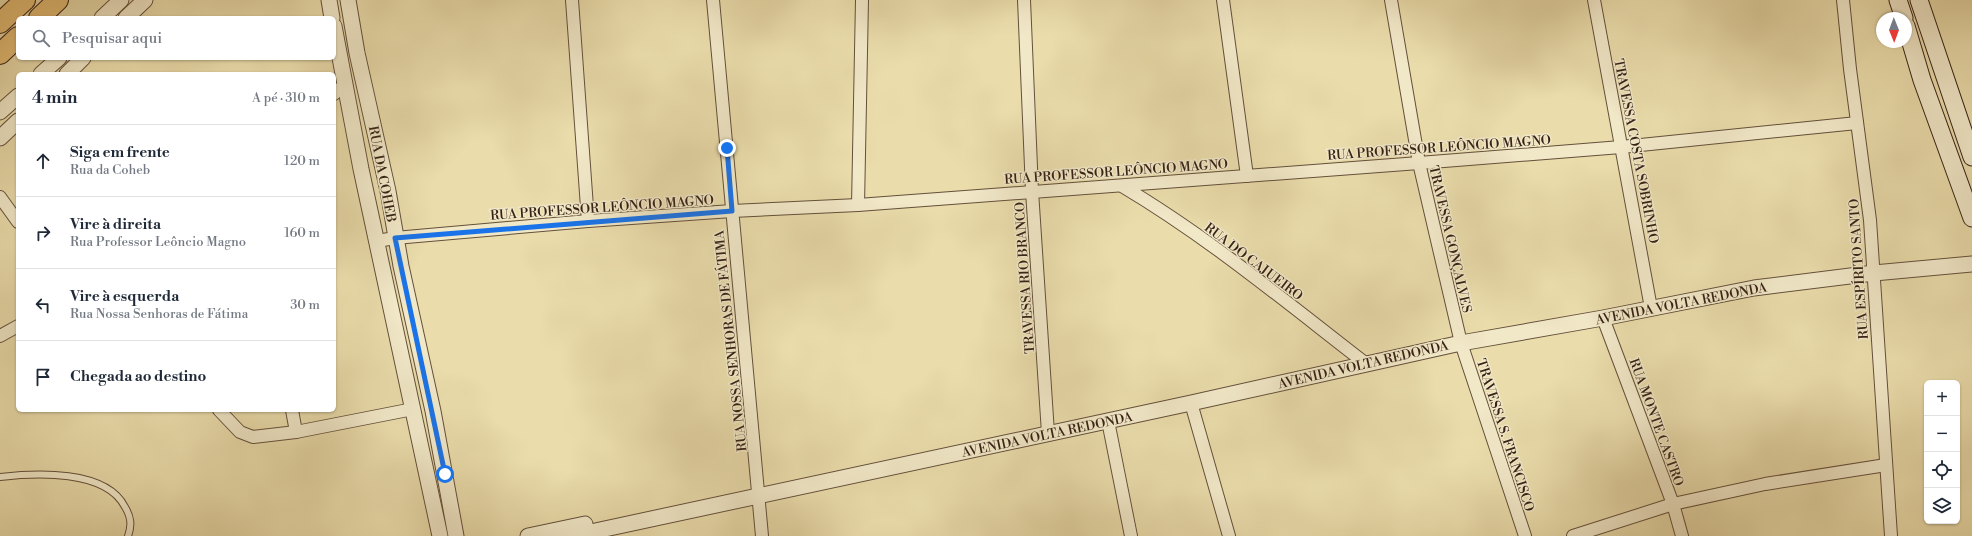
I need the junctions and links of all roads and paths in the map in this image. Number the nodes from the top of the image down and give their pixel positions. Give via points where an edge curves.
1 (25, 0) edge
2 (58, 0) edge
3 (121, 0) edge
4 (145, 0) edge
5 (329, 0) edge
6 (348, 0) edge
7 (572, 0) edge
8 (712, 0) edge
9 (862, 0) edge
10 (1024, 0) edge
11 (1223, 0) edge
12 (1391, 0) edge
13 (1594, 0) edge
14 (1843, 0) edge
15 (1898, 0) edge
16 (1919, 0) edge
17 (1902, 12) edge
18 (41, 16) edge
19 (104, 16) edge
20 (128, 16) edge
21 (332, 16) edge
22 (0, 23) edge
23 (16, 39) edge
24 (1912, 46) edge
25 (336, 51) edge
26 (0, 54) edge
27 (57, 60) edge
28 (81, 60) edge
29 (43, 72) edge
30 (68, 72) edge
31 (339, 89) edge
32 (16, 98) edge
33 (0, 112) edge
34 (1857, 122) junction
35 (16, 123) edge
36 (0, 138) edge
37 (1621, 147) junction
38 (1972, 157) edge
39 (1419, 163) junction
40 (1247, 176) junction
41 (1122, 186) junction
42 (1032, 191) junction
43 (0, 197) edge
44 (858, 206) junction
45 (732, 211) junction
46 (1972, 218) edge
47 (16, 219) edge
48 (588, 221) junction
49 (395, 238) junction
50 (377, 241) junction
51 (1972, 264) edge
52 (1874, 273) junction
53 (1651, 308) junction
54 (1603, 318) junction
55 (16, 327) edge
56 (0, 336) edge
57 (1461, 343) junction
58 (1366, 363) junction
59 (1191, 403) junction
60 (413, 409) junction
61 (221, 412) edge
62 (292, 412) edge
63 (1108, 421) junction
64 (296, 432) junction
65 (1048, 434) junction
66 (1886, 465) junction
67 (0, 477) edge
68 (759, 495) junction
69 (1673, 504) junction
70 (128, 536) edge
71 (440, 536) edge
72 (456, 536) edge
73 (528, 536) edge
74 (572, 536) edge
75 (762, 536) edge
76 (1131, 536) edge
77 (1229, 536) edge
78 (1525, 536) edge
79 (1573, 536) edge
80 (1682, 536) edge
81 (1891, 536) edge

1 - 22 highway
2 - 18 highway
3 - 19 street
4 - 20 street
5 - 21 street
6 - 49 street, RUA DA COHEB via 357,53 388,191
7 - 48 street
8 - 45 street, RUA NOSSA SENHORAS DE FÁTIMA
9 - 44 street
10 - 42 street, TRAVESSA RIO BRANCO
11 - 40 street
12 - 39 street, TRAVESSA GONÇALVES
13 - 37 street, TRAVESSA COSTA SOBRINHO
14 - 34 street, RUA ESPÍRITO SANTO
15 - 17 main road
16 - 38 main road
23 - 26 highway
24 - 46 main road
25 - 31 street, RUA DA COHEB
27 - 29 street
28 - 30 street
31 - 50 street, RUA DA COHEB
32 - 33 street
34 - 37 street, RUA PROFESSOR LEÔNCIO MAGNO
34 - 52 street, RUA ESPÍRITO SANTO
35 - 36 street
37 - 39 street, RUA PROFESSOR LEÔNCIO MAGNO
37 - 53 street, TRAVESSA COSTA SOBRINHO
39 - 40 street, RUA PROFESSOR LEÔNCIO MAGNO
39 - 57 street, TRAVESSA GONÇALVES
40 - 41 street, RUA PROFESSOR LEÔNCIO MAGNO
41 - 42 street, RUA PROFESSOR LEÔNCIO MAGNO
41 - 58 street, RUA DO CAJUEIRO via 1154,205 1232,260
42 - 44 street, RUA PROFESSOR LEÔNCIO MAGNO
42 - 65 street, TRAVESSA RIO BRANCO
43 - 47 street
44 - 45 street, RUA PROFESSOR LEÔNCIO MAGNO
45 - 48 street, RUA PROFESSOR LEÔNCIO MAGNO
45 - 68 street, RUA NOSSA SENHORAS DE FÁTIMA
48 - 49 street, RUA PROFESSOR LEÔNCIO MAGNO
49 - 50 street, RUA PROFESSOR LEÔNCIO MAGNO
49 - 72 street, RUA DA COHEB via 433,411
50 - 60 street, RUA DA COHEB
51 - 52 street, AVENIDA VOLTA REDONDA
52 - 53 street, AVENIDA VOLTA REDONDA via 1754,288
52 - 66 street, RUA ESPÍRITO SANTO
53 - 54 street, AVENIDA VOLTA REDONDA
54 - 57 street, AVENIDA VOLTA REDONDA
54 - 69 street, RUA MONTE CASTRO
55 - 56 street
57 - 58 street, AVENIDA VOLTA REDONDA
57 - 78 street, TRAVESSA S. FRANCISCO
58 - 59 street, AVENIDA VOLTA REDONDA
59 - 63 street, AVENIDA VOLTA REDONDA
59 - 77 street
60 - 64 street
60 - 71 street, RUA DA COHEB
61 - 64 street via 240,432 253,437
62 - 64 street
63 - 65 street, AVENIDA VOLTA REDONDA
63 - 76 street
65 - 68 street, AVENIDA VOLTA REDONDA
66 - 69 street via 1764,484
66 - 81 street, RUA ESPÍRITO SANTO
67 - 70 lane via 56,475 100,484 123,502 131,526
68 - 73 street, AVENIDA VOLTA REDONDA via 660,508
68 - 74 street, AVENIDA VOLTA REDONDA
68 - 75 street, RUA NOSSA SENHORAS DE FÁTIMA
69 - 79 street
69 - 80 street, RUA MONTE CASTRO

